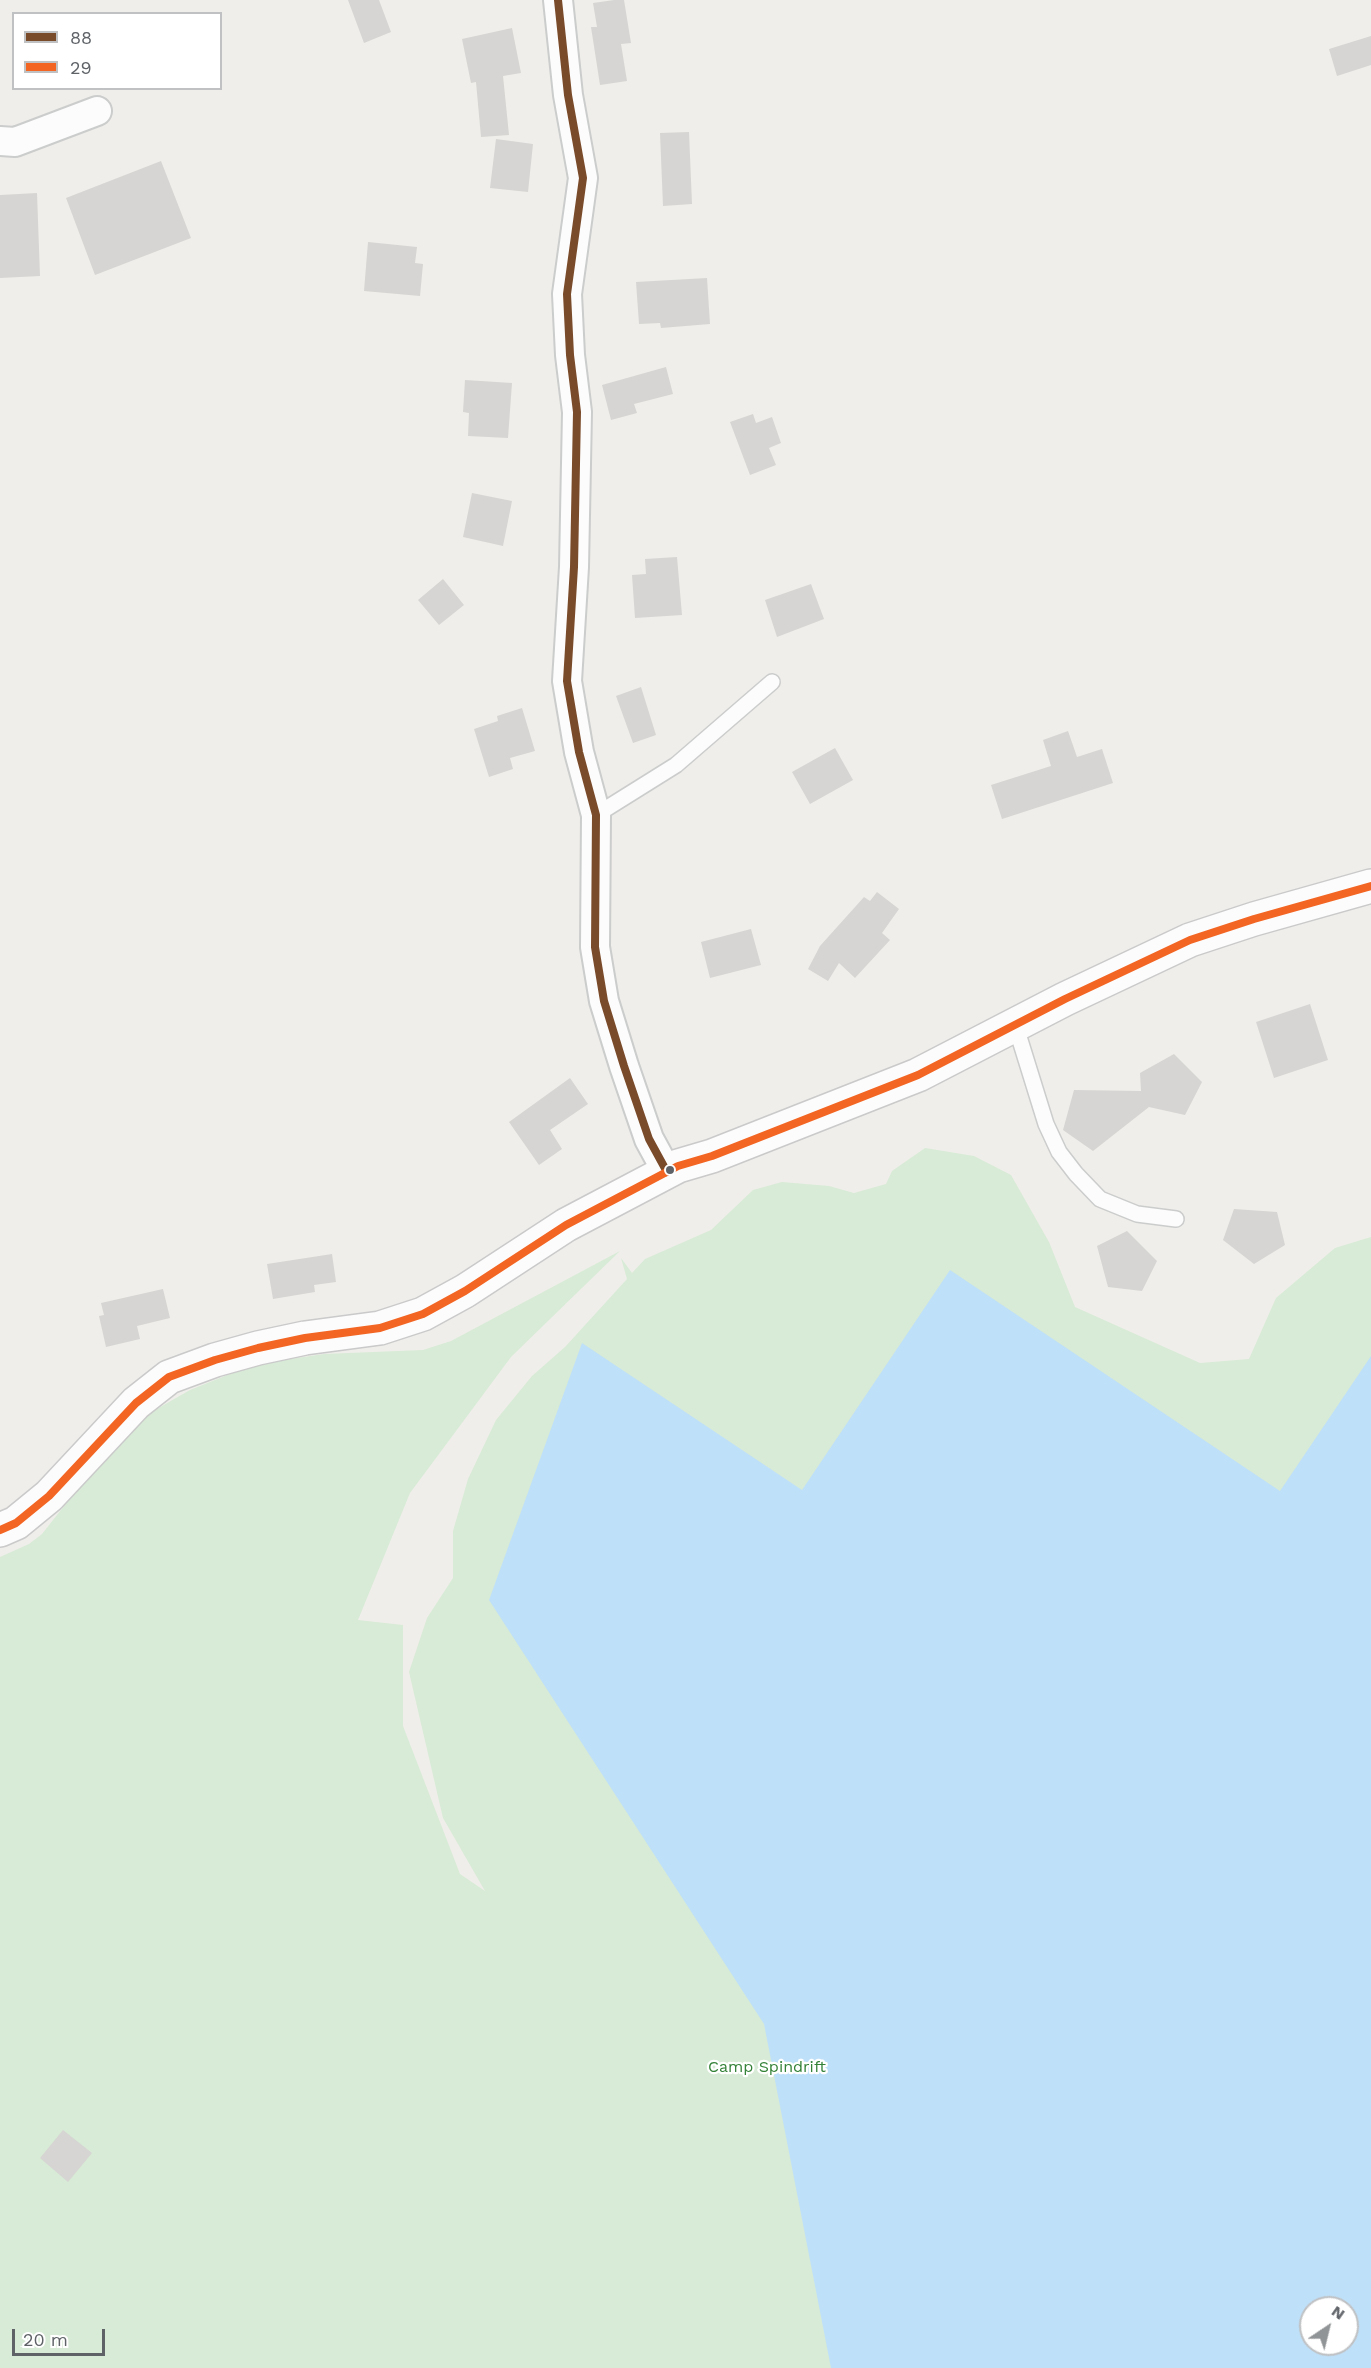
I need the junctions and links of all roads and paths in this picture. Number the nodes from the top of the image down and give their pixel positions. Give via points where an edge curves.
1 (558, 0) edge
2 (96, 111) dead end
3 (0, 141) edge
4 (772, 682) dead end
5 (596, 815) junction
6 (1371, 886) edge
7 (1015, 1024) junction
8 (668, 1172) junction
9 (1176, 1218) dead end
10 (0, 1530) edge

1 - 5 street via 568,95 584,178 567,294 577,412 567,681 579,752
2 - 3 street via 15,142
4 - 5 lane via 676,765
5 - 8 street via 596,947 604,1001 649,1139
6 - 7 street via 1190,940
7 - 8 street via 897,1083
7 - 9 lane via 1046,1124 1059,1152 1076,1173 1100,1199 1137,1214
8 - 10 street via 566,1225 423,1314 381,1328 258,1348 169,1377 136,1403 49,1496 16,1523

